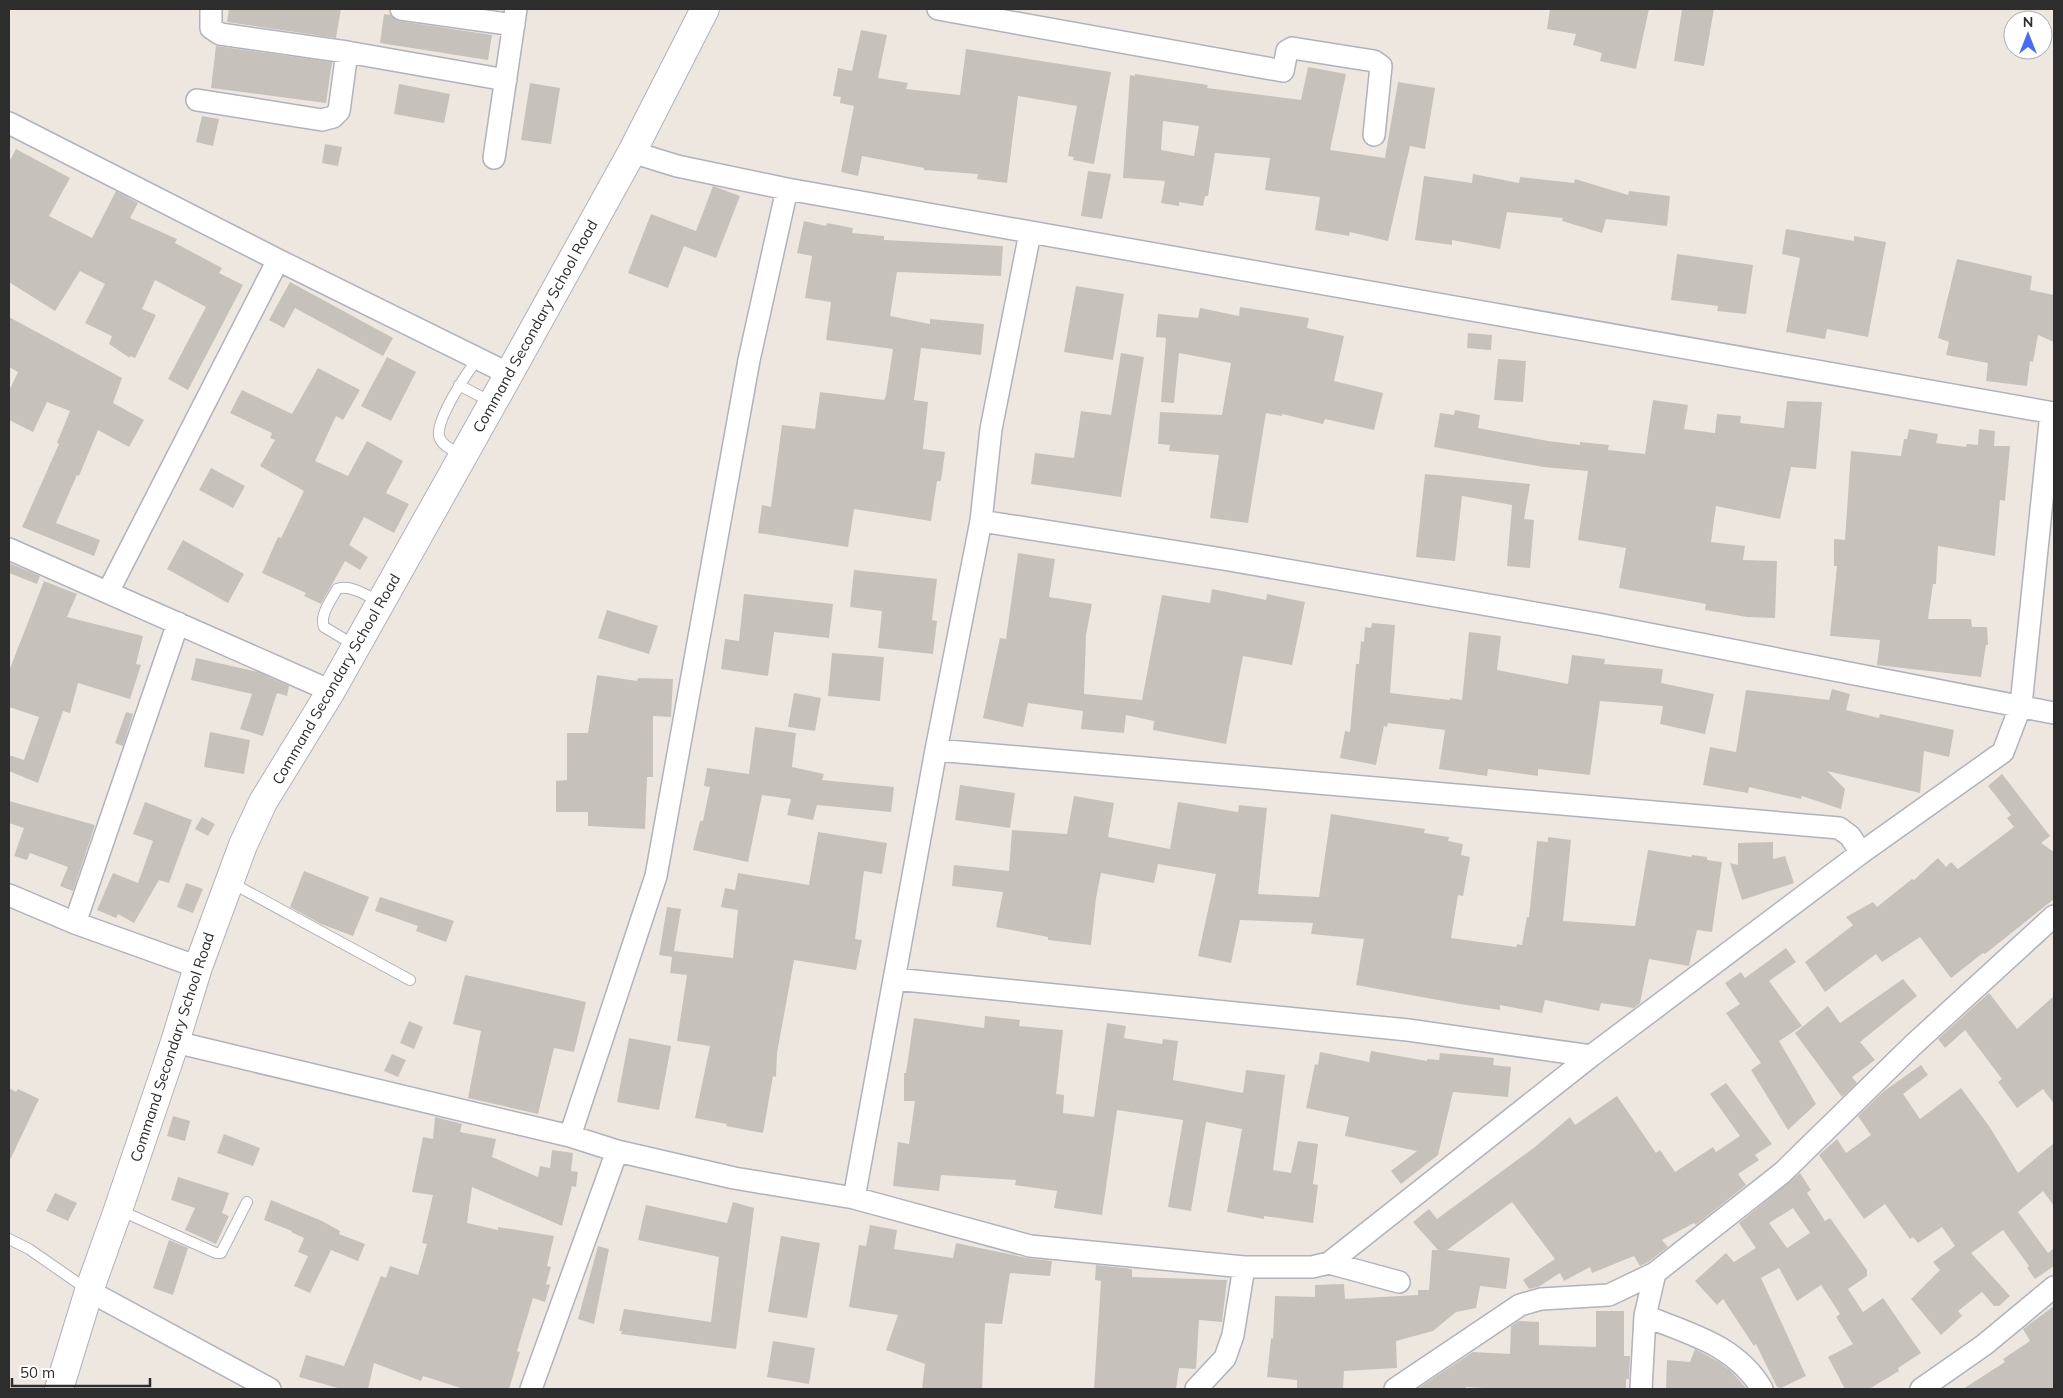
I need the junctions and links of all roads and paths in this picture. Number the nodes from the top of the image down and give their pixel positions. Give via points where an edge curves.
1 (211, 9) edge
2 (401, 9) edge
3 (705, 9) edge
4 (938, 9) edge
5 (515, 17) edge
6 (347, 52) junction
7 (506, 80) junction
8 (197, 100) dead end
9 (10, 126) edge
10 (1374, 135) dead end
11 (632, 152) junction
12 (494, 158) dead end
13 (787, 189) junction
14 (1030, 232) junction
15 (278, 260) junction
16 (477, 359) junction
17 (509, 374) junction
18 (459, 385) junction
19 (493, 402) junction
20 (2053, 413) edge
21 (463, 456) junction
22 (981, 521) junction
23 (9, 549) edge
24 (108, 592) junction
25 (381, 602) junction
26 (178, 623) junction
27 (356, 646) junction
28 (331, 691) junction
29 (2021, 705) junction
30 (2054, 712) edge
31 (936, 750) junction
32 (1862, 852) junction
33 (229, 881) junction
34 (9, 895) edge
35 (2053, 920) edge
36 (75, 923) junction
37 (198, 967) junction
38 (894, 978) junction
39 (410, 980) dead end
40 (175, 1042) junction
41 (1591, 1056) junction
42 (570, 1136) junction
43 (617, 1151) junction
44 (854, 1198) junction
45 (248, 1202) dead end
46 (118, 1210) junction
47 (9, 1239) edge
48 (1329, 1263) junction
49 (1244, 1267) junction
50 (1655, 1273) junction
51 (1399, 1282) dead end
52 (2054, 1288) edge
53 (89, 1291) junction
54 (1645, 1316) junction
55 (59, 1389) edge
56 (270, 1389) edge
57 (531, 1389) edge
58 (1196, 1389) edge
59 (1395, 1389) edge
60 (1641, 1389) edge
61 (1762, 1389) edge
62 (1921, 1389) edge

1 - 6 street via 211,28 220,34
2 - 5 street
3 - 11 main road, Command Secondary School Road
4 - 10 street via 1283,71 1287,51 1292,48 1374,61 1380,66
5 - 7 street
6 - 7 street
6 - 8 street via 340,111 333,117 322,120
7 - 12 street
9 - 15 street
11 - 13 street via 677,166
11 - 17 main road, Command Secondary School Road
13 - 14 street
13 - 42 street via 748,370 656,876
14 - 20 street
14 - 22 street via 991,429
15 - 16 street
15 - 24 street
16 - 17 street
16 - 18 lane
17 - 19 main road, Command Secondary School Road
18 - 19 lane
18 - 21 lane via 439,428 439,438
19 - 21 main road, Command Secondary School Road
20 - 29 street
21 - 25 main road, Command Secondary School Road
22 - 29 street via 1588,622
22 - 31 street
23 - 24 street
24 - 26 street
25 - 27 main road, Command Secondary School Road
25 - 27 lane via 343,586 337,589 322,622 324,627
26 - 28 street
26 - 36 street
27 - 28 main road, Command Secondary School Road
28 - 33 main road, Command Secondary School Road via 263,802
29 - 30 street
29 - 32 street via 2003,752
31 - 32 street via 1839,828
31 - 38 street
32 - 41 street
33 - 37 main road, Command Secondary School Road
33 - 39 lane
34 - 36 street
35 - 50 street via 1913,1045 1782,1173
36 - 37 street
37 - 40 main road, Command Secondary School Road
38 - 41 street via 1408,1030
38 - 44 street
40 - 42 street
40 - 46 main road, Command Secondary School Road
41 - 48 street
42 - 43 street
43 - 44 street via 734,1178
43 - 57 street
44 - 49 street via 1030,1246
45 - 46 lane via 221,1253
46 - 53 main road, Command Secondary School Road
47 - 53 lane via 29,1249
48 - 49 street via 1312,1267
48 - 51 street
49 - 58 street via 1233,1335 1225,1358
50 - 54 street
50 - 59 street via 1608,1295 1542,1298 1520,1305
52 - 62 street via 1984,1345
53 - 55 main road, Command Secondary School Road
53 - 56 street
54 - 60 street
54 - 61 street via 1716,1344 1738,1359

